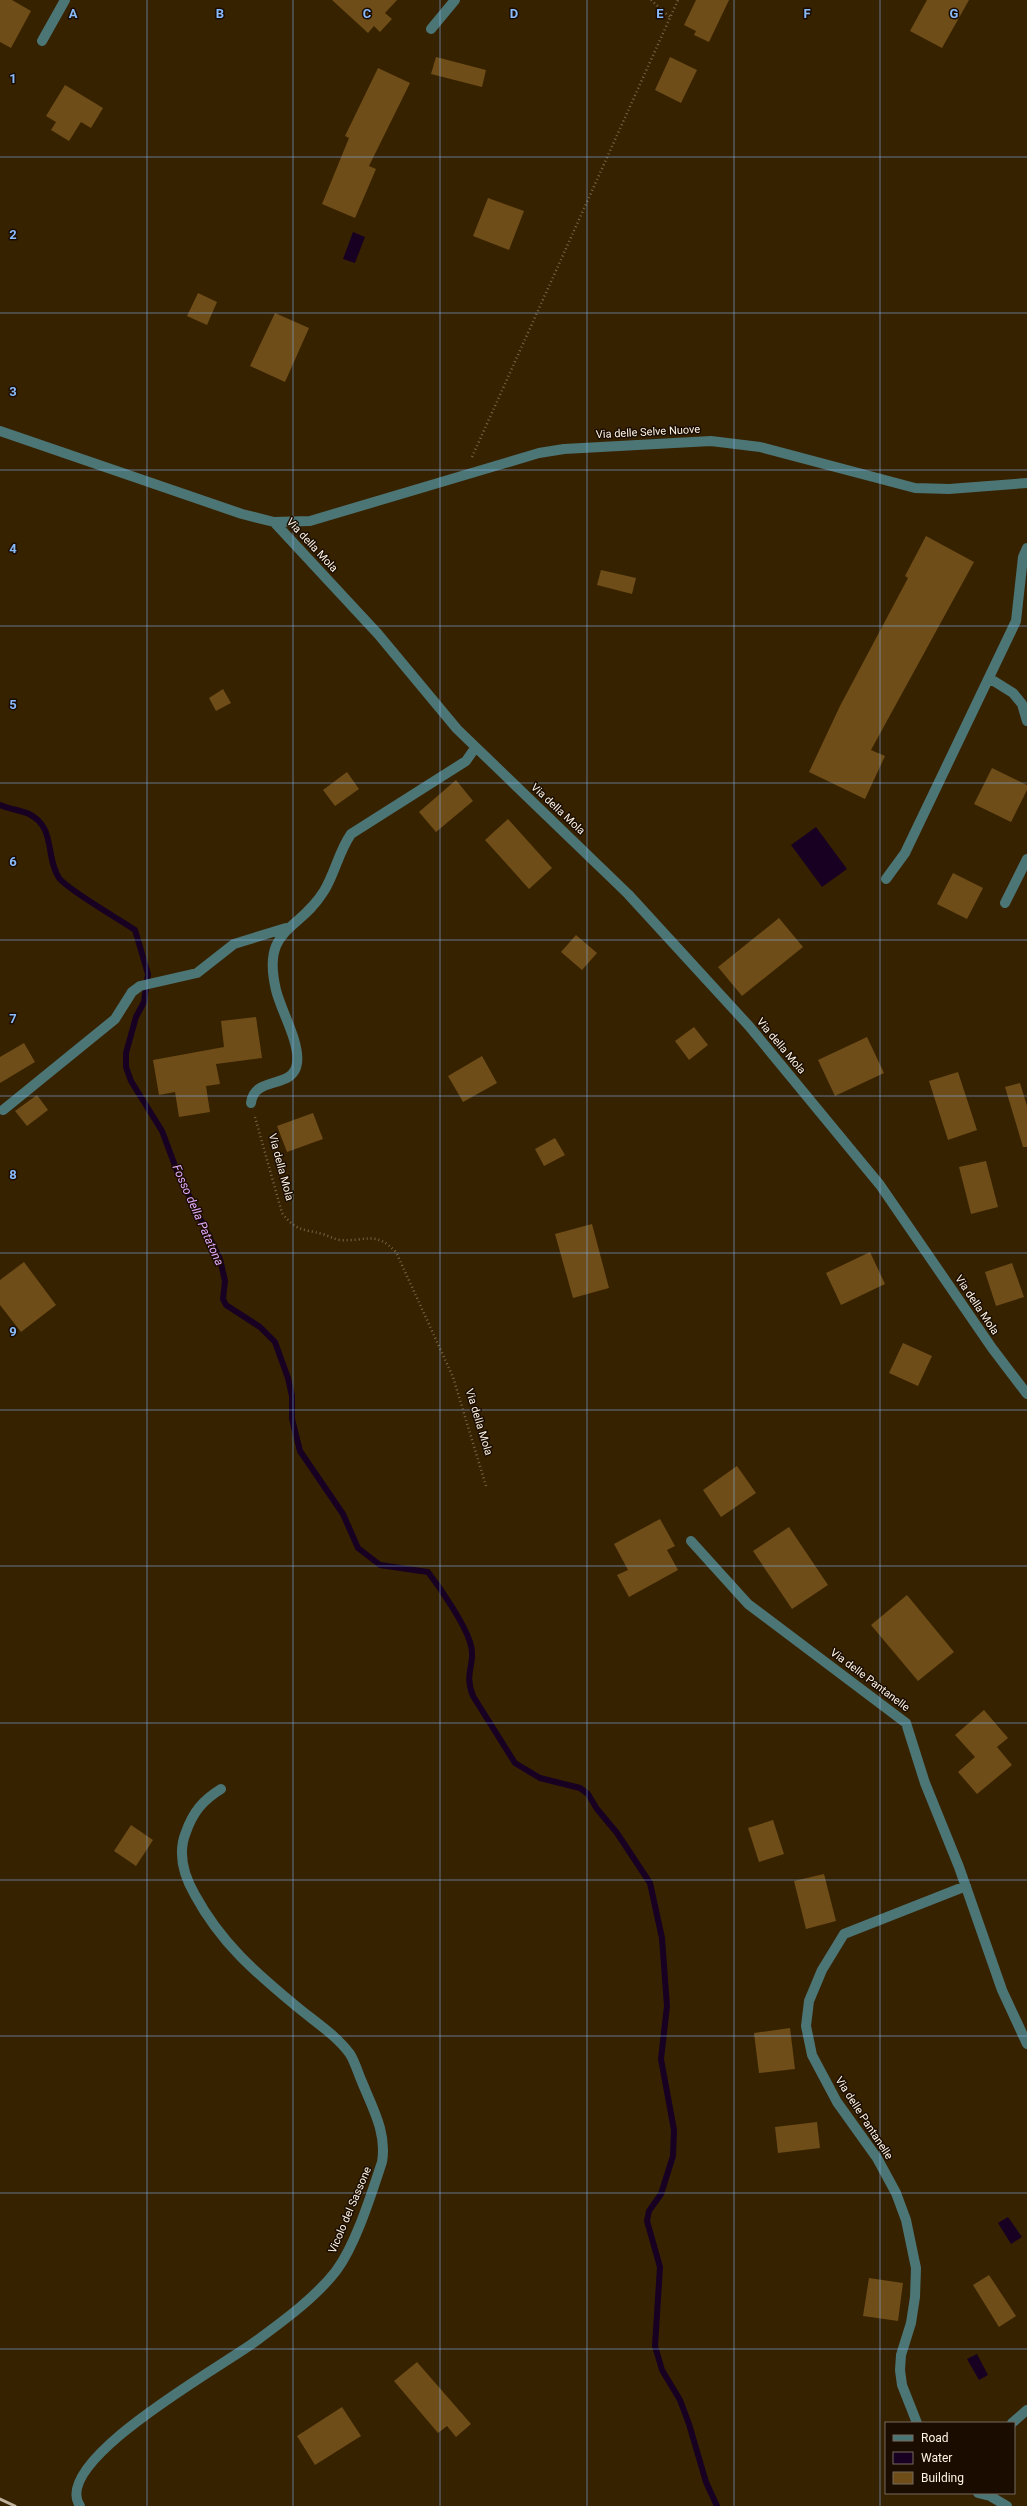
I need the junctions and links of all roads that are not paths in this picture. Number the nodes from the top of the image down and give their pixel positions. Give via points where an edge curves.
1 (65, 0) edge
2 (455, 0) edge
3 (431, 29) dead end
4 (42, 41) dead end
5 (0, 430) edge
6 (1027, 483) edge
7 (274, 522) junction
8 (1027, 548) edge
9 (989, 678) junction
10 (1027, 721) edge
11 (475, 748) junction
12 (1027, 859) edge
13 (886, 878) dead end
14 (1005, 904) dead end
15 (286, 928) junction
16 (251, 1103) road end
17 (3, 1110) dead end
18 (1027, 1394) edge
19 (691, 1541) dead end
20 (221, 1790) dead end
21 (966, 1886) junction
22 (1027, 2044) edge
23 (1027, 2410) edge
24 (917, 2422) edge
25 (1013, 2422) edge
26 (982, 2494) edge
27 (80, 2506) edge
28 (1007, 2506) edge

1 - 4 street
2 - 3 street
5 - 7 street, Via della Mola via 242,514
6 - 7 street, Via delle Selve Nuove via 949,489 915,488 760,447 697,441 564,449 527,456 310,521
7 - 11 street, Via della Mola via 378,634 438,708
8 - 9 street via 1023,557 1016,621
9 - 10 street via 1013,693 1022,704
9 - 13 street via 905,853
11 - 15 street via 466,761 351,834 345,842 332,878 318,901
11 - 18 street, Via della Mola via 623,889 749,1026 880,1185 992,1348
12 - 14 street
15 - 16 street via 272,960 272,973 296,1050 297,1063 294,1072 286,1078 255,1090
15 - 17 street via 234,944 197,973 140,986 132,992 115,1019
19 - 21 street, Via delle Pantanelle via 748,1604 906,1722 925,1783
20 - 27 street, Vicolo del Sassone via 204,1799 191,1818 184,1836 181,1850 190,1887 210,1923 230,1946 264,1979 330,2034 350,2055 380,2127 384,2151 382,2162 346,2254 331,2276 308,2299 256,2342 201,2376 119,2436 80,2478 75,2494
21 - 22 street, Via delle Pantanelle via 1002,1990
21 - 24 street, Via delle Pantanelle via 844,1934 822,1970 809,2001 807,2013 806,2026 812,2055 837,2102 877,2158 896,2193 906,2220 916,2268 915,2297 911,2323 901,2355 900,2370 902,2385
23 - 25 street
26 - 28 street

